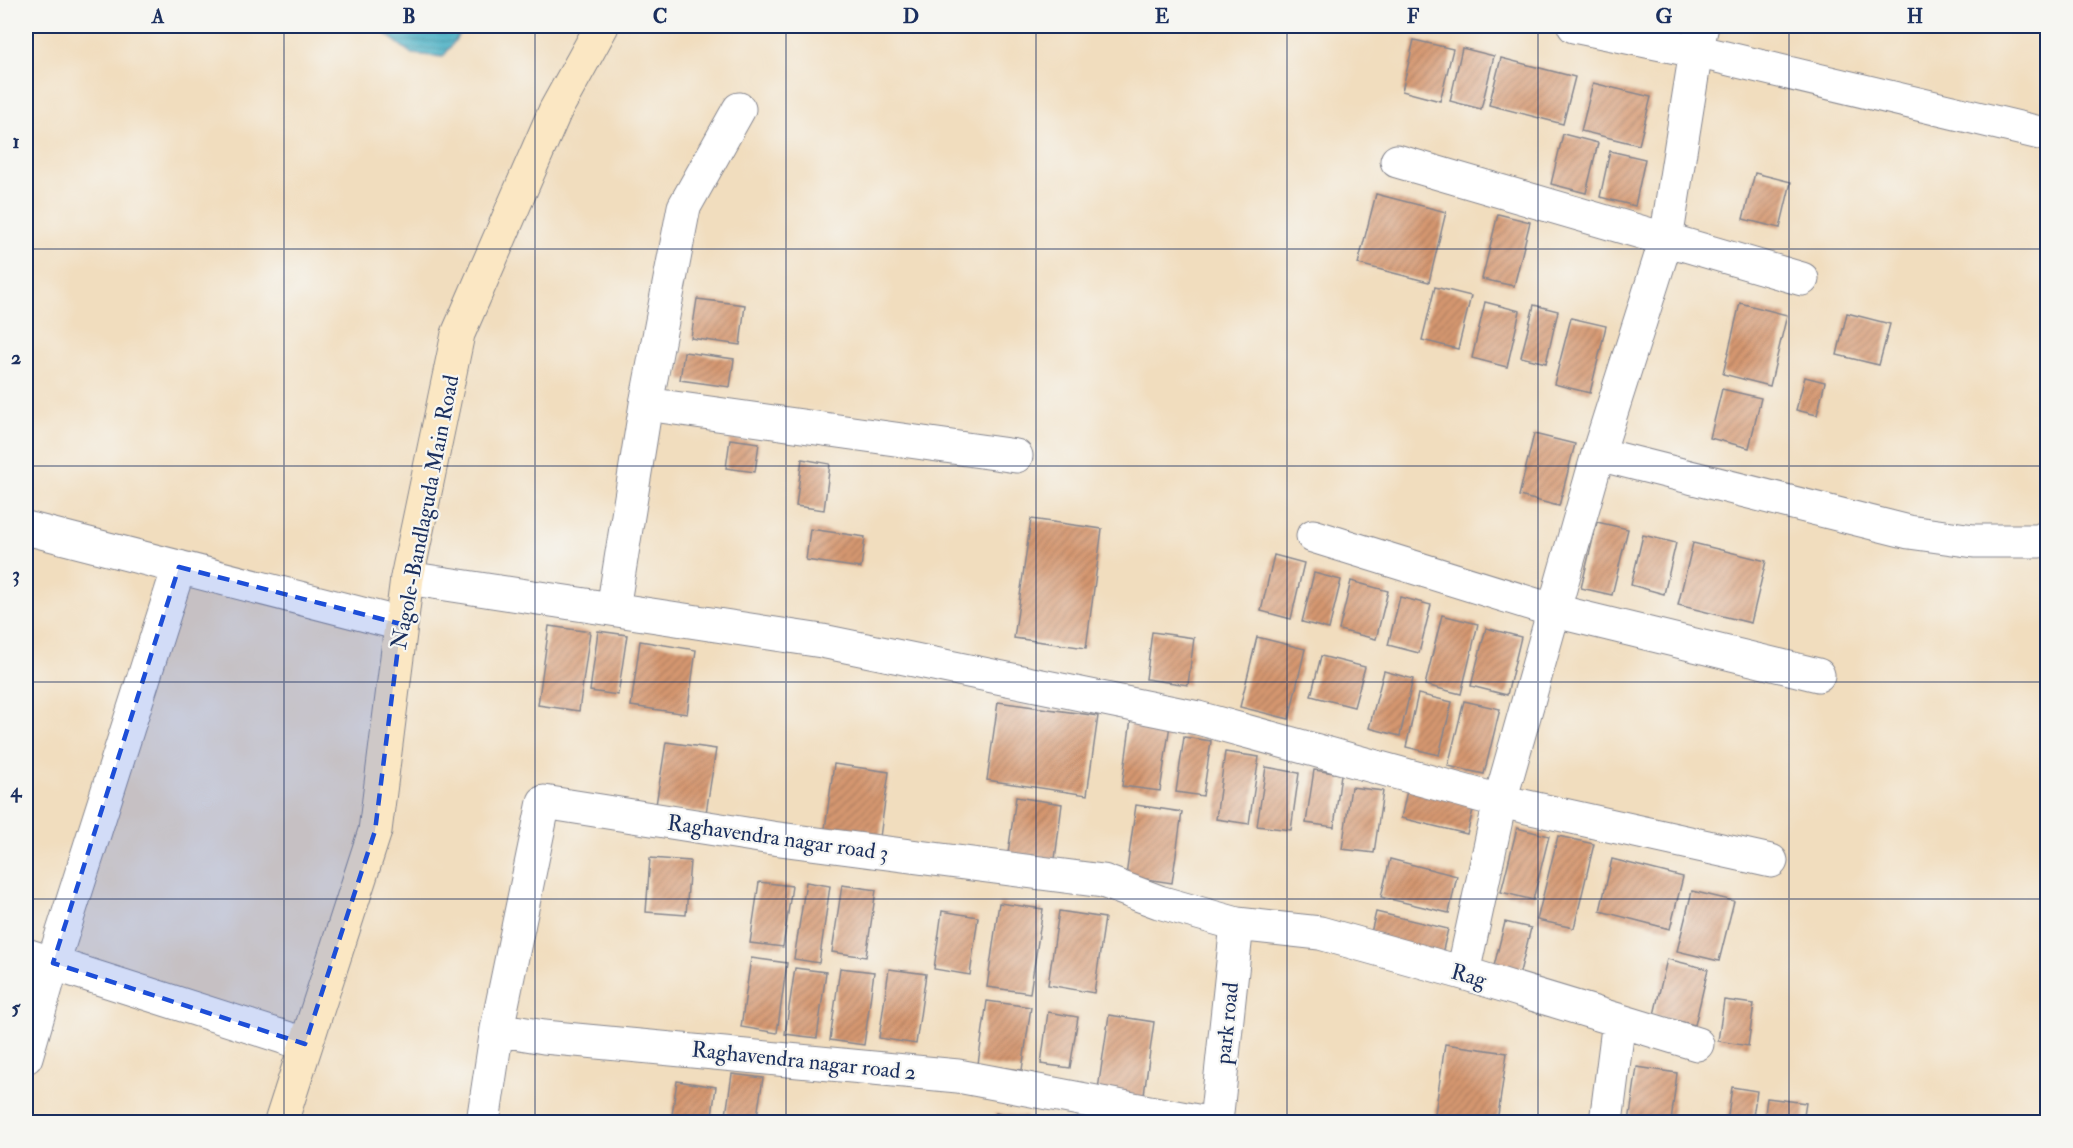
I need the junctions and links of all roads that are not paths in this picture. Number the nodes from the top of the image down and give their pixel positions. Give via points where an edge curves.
1 (602, 26) edge
2 (1574, 26) edge
3 (1699, 38) edge
4 (739, 109) dead end
5 (2048, 135) edge
6 (1397, 161) dead end
7 (1666, 240) junction
8 (1802, 279) dead end
9 (646, 404) junction
10 (1598, 454) junction
11 (1016, 456) dead end
12 (26, 528) edge
13 (1313, 536) dead end
14 (2048, 536) edge
15 (179, 567) junction
16 (407, 578) junction
17 (613, 609) junction
18 (1555, 611) junction
19 (401, 624) junction
20 (1818, 675) dead end
21 (1500, 801) junction
22 (1771, 861) dead end
23 (1237, 924) junction
24 (39, 959) edge
25 (1463, 973) junction
26 (1619, 1020) junction
27 (497, 1029) junction
28 (305, 1044) junction
29 (1697, 1044) dead end
30 (26, 1057) edge
31 (281, 1122) edge
32 (483, 1122) edge
33 (1202, 1122) edge
34 (1216, 1122) edge
35 (1606, 1122) edge

1 - 16 street, Nagole-Bandlaguda Main Road via 555,111 458,334
2 - 3 street
3 - 5 street
3 - 7 street
4 - 9 street via 684,207
6 - 7 street
7 - 8 street
7 - 10 street
9 - 11 street
9 - 17 street
10 - 14 street via 1909,532 1974,541 2040,541
10 - 18 street
12 - 15 street
13 - 18 street
15 - 19 street
15 - 24 street
16 - 17 street
16 - 19 street, Nagole-Bandlaguda Main Road
17 - 21 street via 822,641 1198,718
18 - 20 street
18 - 21 street
19 - 28 street, Nagole-Bandlaguda Main Road via 375,831
21 - 22 street
21 - 25 street
23 - 25 street, Rag via 1320,933
23 - 27 street, Raghavendra nagar road 3 via 1102,881 772,838 544,802
23 - 34 street, park road
24 - 28 street
24 - 30 street
25 - 26 street, Rag
26 - 29 street, Rag
26 - 35 street
27 - 32 street
27 - 33 street, Raghavendra nagar road 2 via 544,1037 958,1076
28 - 31 street, Nagole-Bandlaguda Main Road

